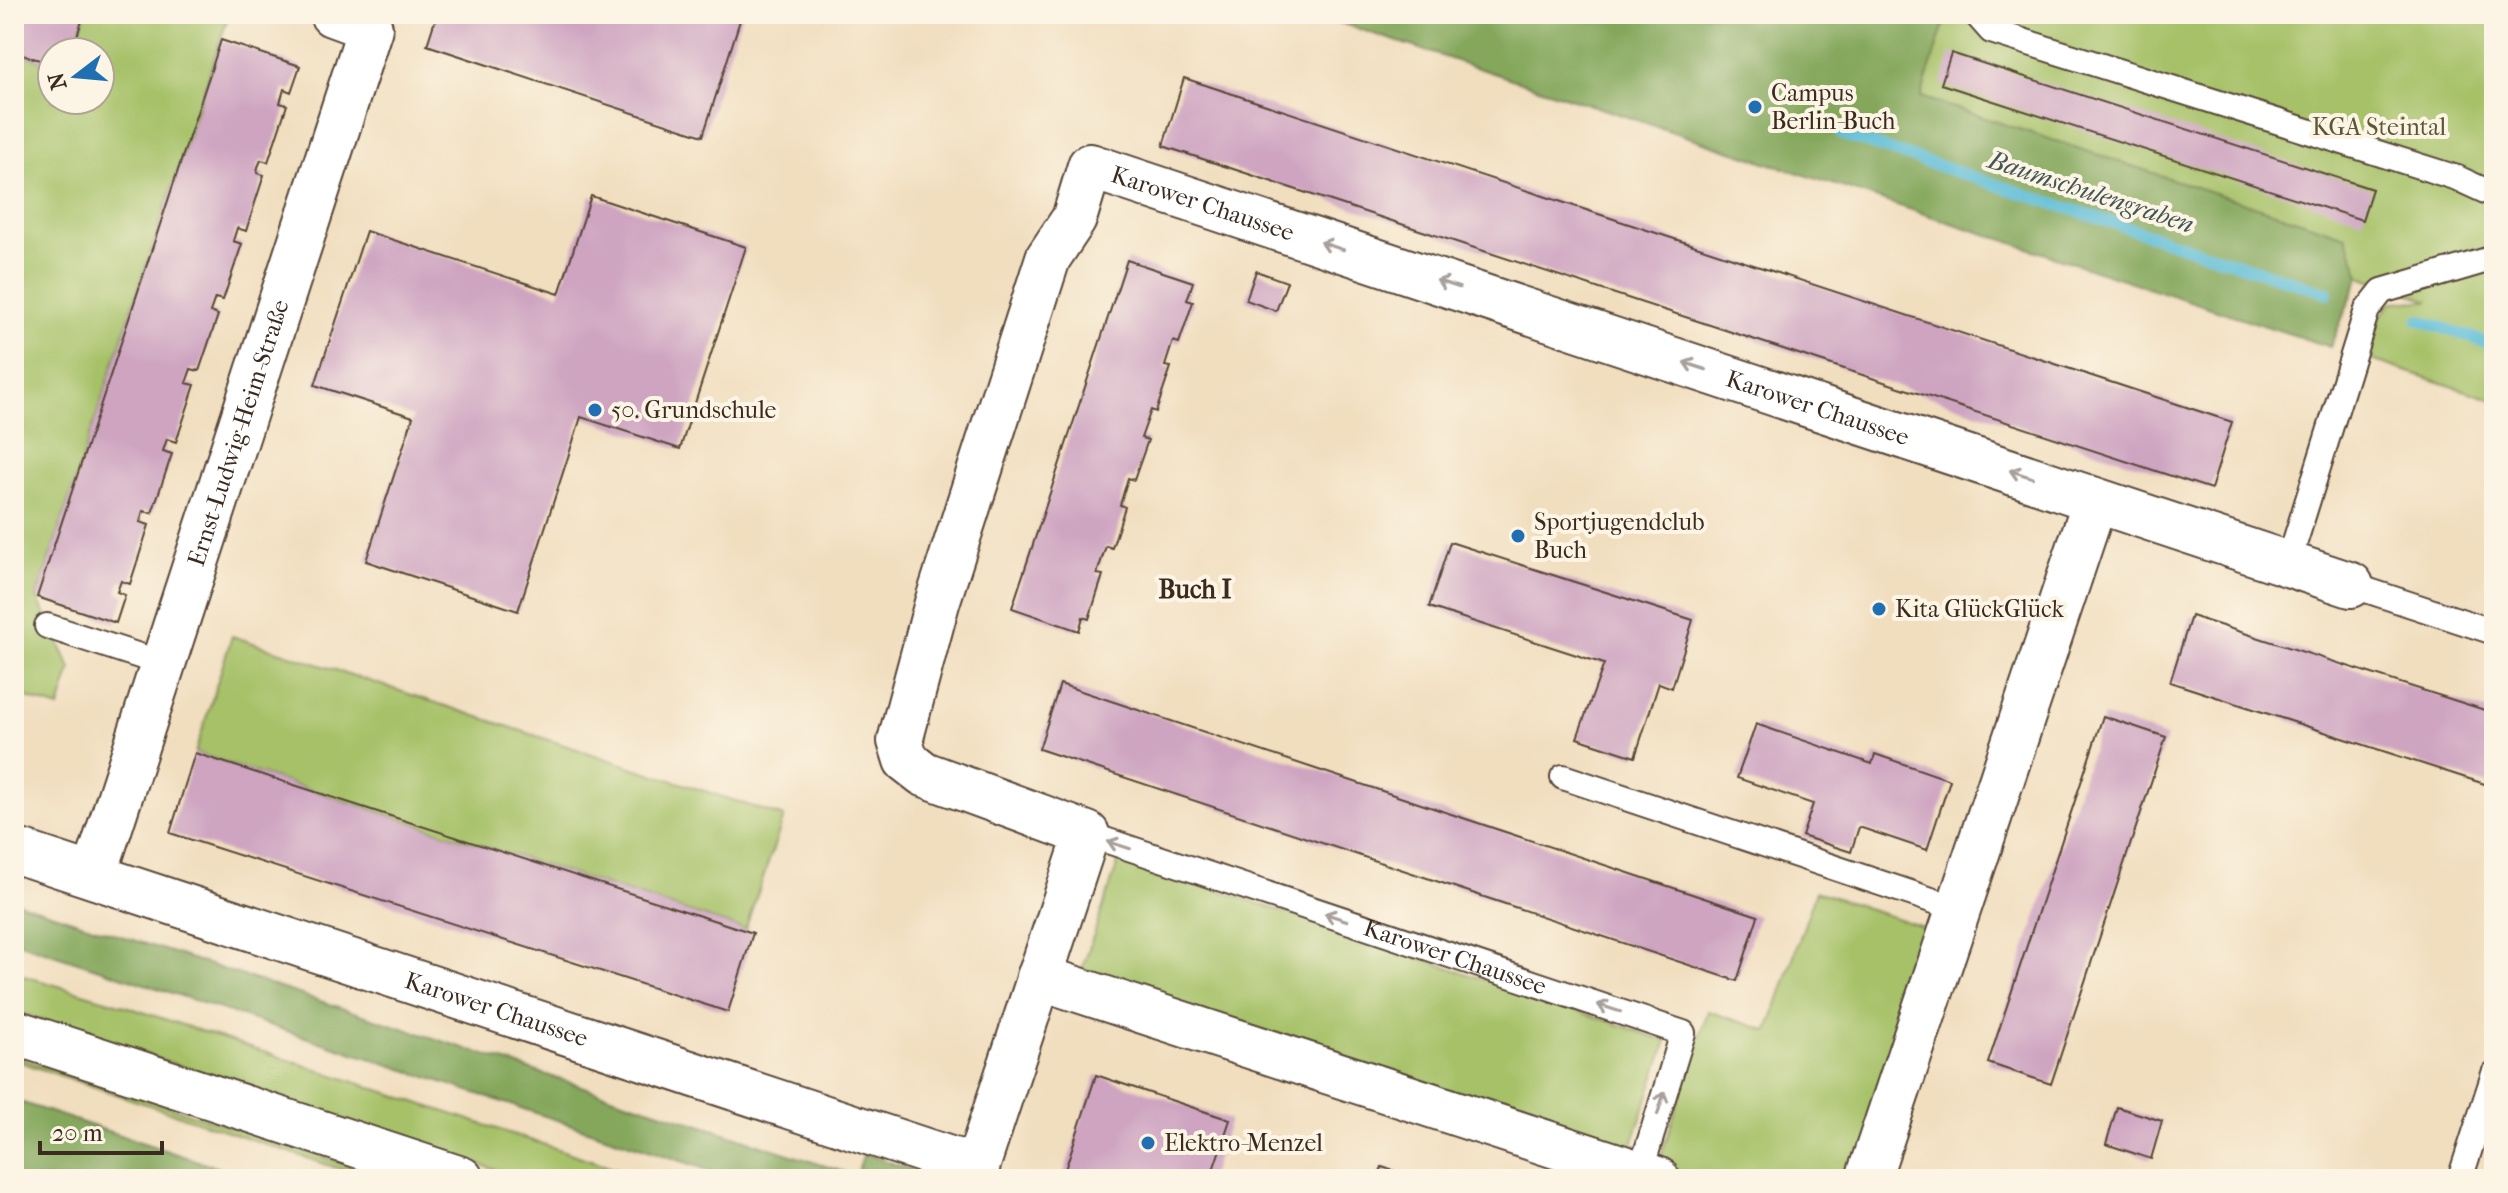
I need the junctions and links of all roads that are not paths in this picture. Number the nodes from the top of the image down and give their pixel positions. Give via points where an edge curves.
1 (1976, 14) edge
2 (359, 19) edge
3 (2494, 195) edge
4 (2494, 258) edge
5 (2095, 501) junction
6 (2288, 564) junction
7 (2351, 585) joint
8 (47, 626) dead end
9 (2494, 632) edge
10 (164, 664) junction
11 (1563, 777) dead end
12 (1087, 834) junction
13 (14, 850) edge
14 (94, 876) junction
15 (1958, 909) junction
16 (1039, 977) junction
17 (14, 1032) edge
18 (2494, 1074) edge
19 (975, 1174) edge
20 (1648, 1176) edge
21 (461, 1179) edge
22 (1868, 1179) edge
23 (2460, 1179) edge

1 - 3 lane via 1991,31 2457,178
2 - 10 street, Ernst-Ludwig-Heim-Straße
4 - 6 lane via 2382,291 2367,310
5 - 6 street, Karower Chaussee
5 -> 12 street, Karower Chaussee via 1090,166 1074,219 1043,273 937,603 900,741 906,760 924,774
5 - 15 street
6 - 7 street, Karower Chaussee
7 - 9 lane, Karower Chaussee
8 - 10 lane
10 - 14 street, Ernst-Ludwig-Heim-Straße
11 - 15 lane
12 - 16 street, Karower Chaussee
20 -> 12 lane, Karower Chaussee via 1683,1033
13 - 14 street, Karower Chaussee
14 - 19 street, Karower Chaussee
15 - 22 street
16 - 19 street, Karower Chaussee
16 - 20 street, Karower Chaussee
17 - 21 street
18 - 23 lane

